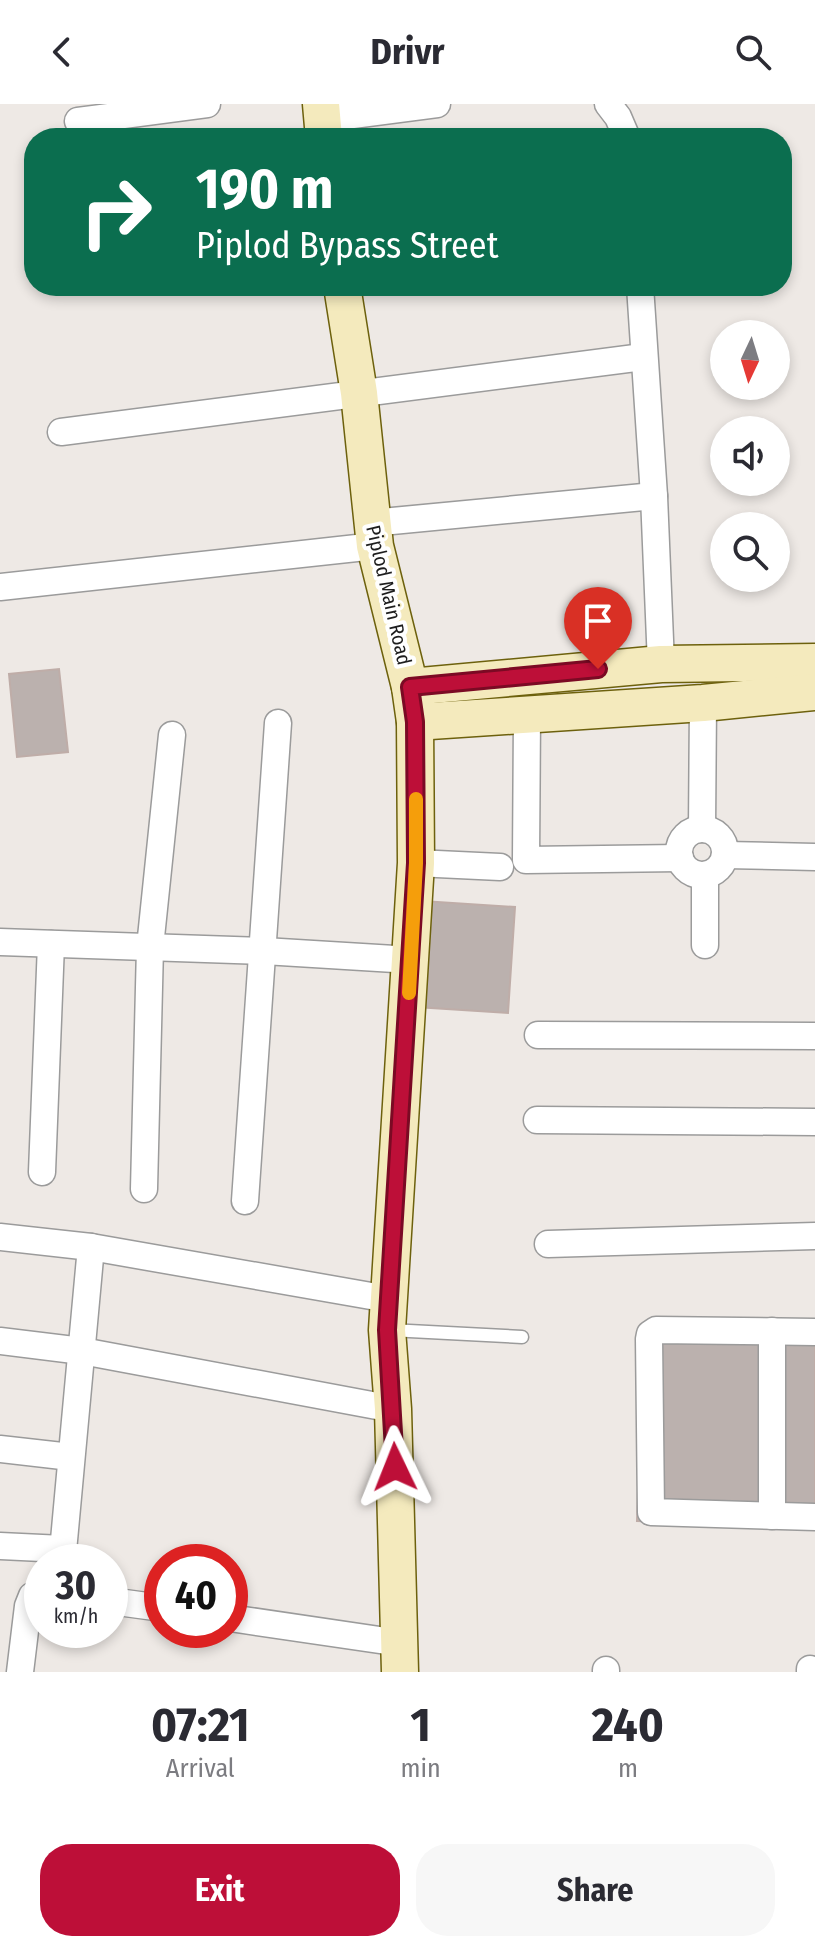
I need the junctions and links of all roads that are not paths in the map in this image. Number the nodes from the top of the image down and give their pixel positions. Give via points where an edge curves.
1 (207, 104) edge
2 (437, 104) edge
3 (608, 104) edge
4 (322, 120) edge
5 (78, 121) dead end
6 (623, 128) edge
7 (344, 296) edge
8 (640, 296) edge
9 (643, 357) junction
10 (359, 393) junction
11 (61, 432) dead end
12 (654, 496) junction
13 (373, 534) junction
14 (0, 587) edge
15 (815, 662) edge
16 (661, 664) junction
17 (410, 687) junction
18 (815, 692) edge
19 (703, 703) junction
20 (527, 716) junction
21 (415, 722) junction
22 (278, 723) dead end
23 (172, 735) dead end
24 (702, 829) junction
25 (725, 855) junction
26 (815, 857) edge
27 (680, 858) junction
28 (416, 863) junction
29 (500, 867) dead end
30 (705, 875) junction
31 (0, 942) edge
32 (51, 944) junction
33 (705, 945) dead end
34 (150, 947) junction
35 (264, 951) junction
36 (411, 960) junction
37 (538, 1035) dead end
38 (815, 1036) edge
39 (537, 1120) dead end
40 (815, 1122) edge
41 (42, 1172) dead end
42 (144, 1189) dead end
43 (245, 1201) dead end
44 (815, 1236) edge
45 (0, 1237) edge
46 (548, 1244) dead end
47 (91, 1247) junction
48 (388, 1314) junction
49 (772, 1331) junction
50 (815, 1332) edge
51 (522, 1337) dead end
52 (0, 1341) edge
53 (82, 1351) junction
54 (393, 1409) junction
55 (0, 1449) edge
56 (71, 1457) junction
57 (772, 1516) junction
58 (815, 1517) edge
59 (64, 1544) edge
60 (0, 1546) edge
61 (24, 1550) edge
62 (24, 1612) edge
63 (248, 1622) edge
64 (12, 1629) edge
65 (400, 1657) edge
66 (20, 1672) edge

1 - 5 street
2 - 4 street
3 - 6 street
7 - 10 street, Piplod Main Road
8 - 9 street
9 - 10 street
9 - 12 street
10 - 11 street
10 - 13 street, Piplod Main Road
12 - 13 street
12 - 16 street
13 - 14 street
13 - 17 street, Piplod Main Road
15 - 16 street
16 - 17 street
17 - 21 street, Piplod Main Road
18 - 19 street
19 - 20 street
19 - 24 street
20 - 21 street
20 - 27 street via 526,860
21 - 28 street, Piplod Main Road
22 - 35 street
23 - 34 street
24 - 25 street via 718,834
24 - 27 street via 684,837
25 - 26 street
25 - 30 street via 718,868
27 - 30 street via 689,871
28 - 29 street
28 - 36 street, Piplod Main Road
30 - 33 street
31 - 32 street
32 - 34 street
32 - 41 street
34 - 35 street
34 - 42 street
35 - 36 street
35 - 43 street
36 - 48 street, Piplod Main Road
37 - 38 street
39 - 40 street
44 - 46 street
45 - 47 street
47 - 48 street
47 - 53 street
48 - 51 lane
48 - 54 street, Piplod Main Road
49 - 50 street
49 - 57 street
49 - 57 street via 656,1330 649,1339 651,1512
52 - 53 street
53 - 54 street
53 - 56 street
54 - 65 street, Piplod Main Road
55 - 56 street
56 - 59 street
57 - 58 street
60 - 61 street
62 - 64 street
63 - 65 street
64 - 66 street

